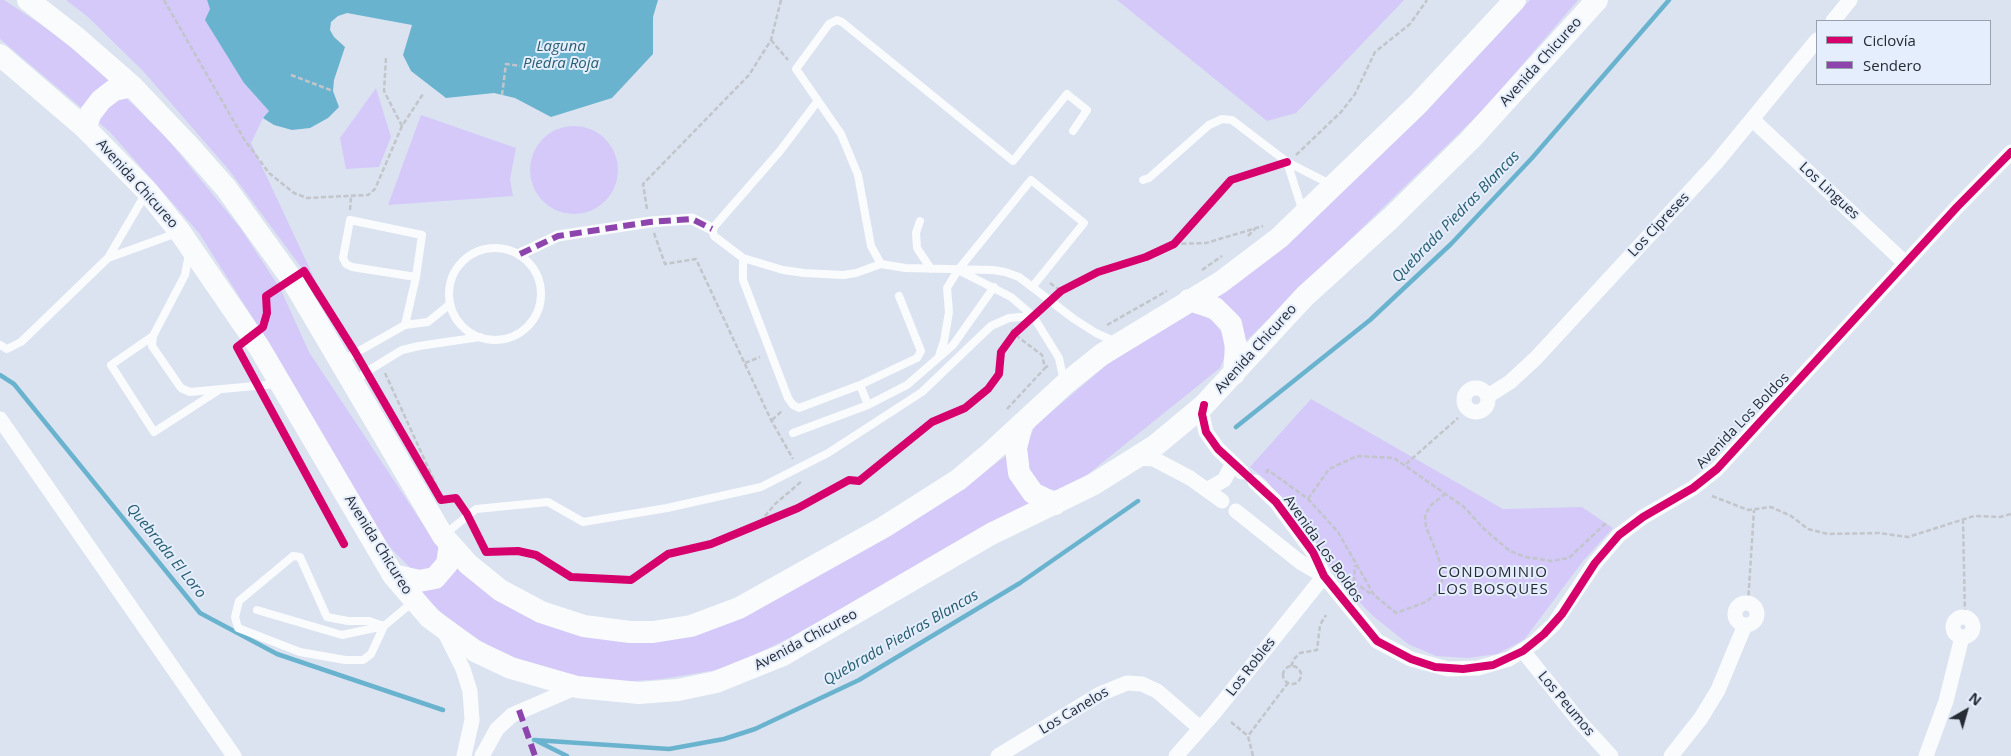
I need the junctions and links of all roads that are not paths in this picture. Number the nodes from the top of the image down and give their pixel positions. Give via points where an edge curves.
1 (28, 0) edge
2 (1515, 0) edge
3 (1597, 0) edge
4 (1850, 0) edge
5 (1834, 20) edge
6 (1816, 41) edge
7 (0, 55) edge
8 (132, 86) junction
9 (817, 102) junction
10 (1753, 120) junction
11 (85, 128) junction
12 (1073, 131) dead end
13 (2011, 152) edge
14 (1287, 162) junction
15 (1143, 180) dead end
16 (1334, 186) junction
17 (147, 192) junction
18 (1304, 214) junction
19 (920, 221) dead end
20 (712, 229) junction
21 (185, 239) junction
22 (520, 254) junction
23 (108, 258) junction
24 (742, 258) junction
25 (1905, 263) junction
26 (881, 264) junction
27 (931, 269) junction
28 (958, 270) junction
29 (416, 277) junction
30 (1033, 286) junction
31 (994, 287) junction
32 (1182, 294) junction
33 (898, 296) dead end
34 (450, 304) junction
35 (1033, 316) junction
36 (405, 325) junction
37 (153, 336) junction
38 (480, 338) junction
39 (1118, 343) junction
40 (0, 345) edge
41 (939, 356) junction
42 (340, 362) junction
43 (1234, 374) junction
44 (281, 383) junction
45 (353, 384) junction
46 (1065, 384) junction
47 (860, 385) junction
48 (220, 389) junction
49 (1488, 396) dead end
50 (868, 405) junction
51 (1204, 405) junction
52 (1013, 418) junction
53 (0, 419) edge
54 (794, 433) dead end
55 (1137, 458) junction
56 (1257, 484) road end
57 (1208, 489) junction
58 (1222, 500) dead end
59 (1055, 504) junction
60 (1236, 511) dead end
61 (446, 541) junction
62 (393, 575) junction
63 (1324, 576) junction
64 (414, 601) junction
65 (1748, 602) road end
66 (257, 610) dead end
67 (1965, 617) road end
68 (384, 626) junction
69 (443, 629) junction
70 (1523, 651) junction
71 (577, 687) junction
72 (1200, 728) junction
73 (234, 756) edge
74 (464, 756) edge
75 (482, 756) edge
76 (998, 756) edge
77 (1176, 756) edge
78 (1611, 756) edge
79 (1671, 756) edge
80 (1926, 756) edge

1 - 8 main road
2 - 16 main road via 1424,98
3 - 43 main road, Avenida Chicureo via 1470,140 1305,296
4 - 5 street
6 - 10 street, Los Cipreses
7 - 11 main road, Avenida Chicureo
8 - 11 main road via 114,90 100,100
8 - 42 main road via 189,146 246,214 296,286
9 - 12 lane via 796,69 829,24 837,20 1013,161 1066,94 1087,110
9 - 20 lane via 780,151
9 - 26 lane via 841,134 858,175 871,246
10 - 25 street, Los Lingues
10 - 49 street, Los Cipreses via 1536,358 1510,382
11 - 17 main road, Avenida Chicureo
13 - 25 street, Avenida Los Boldos
14 - 15 lane via 1232,120 1222,119 1209,125
14 - 16 lane
14 - 18 lane
16 - 18 main road
17 - 21 main road, Avenida Chicureo
17 - 23 lane
18 - 32 main road via 1244,266
19 - 27 lane via 916,232 917,248
20 - 22 street via 692,219 650,222 558,236
20 - 24 lane via 714,236
21 - 23 lane
21 - 37 lane via 185,275
21 - 44 main road, Avenida Chicureo
22 - 34 lane via 505,248 490,248 475,252 462,261 451,281
22 - 38 lane via 539,278 542,292 540,307 523,331 509,338
23 - 40 lane via 21,342 7,348
24 - 26 lane via 783,270 827,276 856,274
24 - 47 lane via 743,280 791,402 799,408
25 - 70 street, Avenida Los Boldos via 1717,469 1693,488 1643,517 1611,543 1586,574 1554,624
26 - 27 lane
27 - 28 lane
28 - 30 lane via 1005,272
28 - 30 lane via 1031,180 1084,223
28 - 31 lane
28 - 41 lane via 947,288 949,312
29 - 29 lane via 422,234 350,220 343,258 346,264
29 - 36 lane
30 - 39 lane via 1096,333
31 - 35 lane via 1012,297
31 - 41 lane via 954,344
32 - 39 main road
32 - 43 main road via 1215,308 1231,324 1236,346
33 - 47 lane via 920,346 920,354
34 - 36 lane via 428,322
34 - 38 lane via 455,317 466,330
35 - 46 lane via 1059,358
35 - 61 lane via 1009,318 991,326 922,392 828,454 761,487 583,522 548,502 476,509
36 - 42 lane
37 - 48 lane via 152,346 181,388 190,392
37 - 48 lane via 111,365 154,432
38 - 45 lane via 402,350
39 - 46 main road
41 - 50 lane via 907,385
42 - 45 main road
43 - 51 main road, Avenida Chicureo
44 - 48 lane
44 - 62 main road, Avenida Chicureo
45 - 61 main road
46 - 52 main road
47 - 50 lane
50 - 54 lane
51 - 55 main road, Avenida Chicureo
51 - 57 street via 1202,414 1206,432 1237,468
52 - 59 main road via 1019,473 1033,493
52 - 61 main road via 988,456 958,480 884,527 764,595 691,626 630,632 592,628 562,620 500,590
53 - 73 street
55 - 57 street via 1154,459
55 - 59 main road, Avenida Chicureo
56 - 63 street, Avenida Los Boldos via 1276,502 1312,552
57 - 58 street
59 - 71 main road, Avenida Chicureo via 991,534 784,655 735,676 697,687 658,692
60 - 63 street, Avenida Los Boldos via 1300,562
61 - 62 main road via 447,564 434,578 419,582
62 - 64 main road, Avenida Chicureo
63 - 70 street, Avenida Los Boldos via 1377,641 1411,660 1435,667 1463,669 1493,664
63 - 72 street, Los Robles
64 - 68 lane
64 - 69 main road, Avenida Chicureo
65 - 79 street via 1756,608 1757,618 1745,625 1714,697
66 - 68 lane via 342,634
67 - 80 street via 1973,626 1970,634 1962,637 1946,701
68 - 68 lane via 371,654 363,660 345,660 300,652 238,628 235,617 239,601 293,556 300,556 327,617 369,621
69 - 71 main road, Avenida Chicureo via 492,660
69 - 74 street via 470,691 472,720
70 - 78 street, Los Peumos
71 - 75 street via 512,715 498,729
72 - 76 street, Los Canelos via 1157,691 1128,682 1100,694
72 - 77 street, Los Robles

